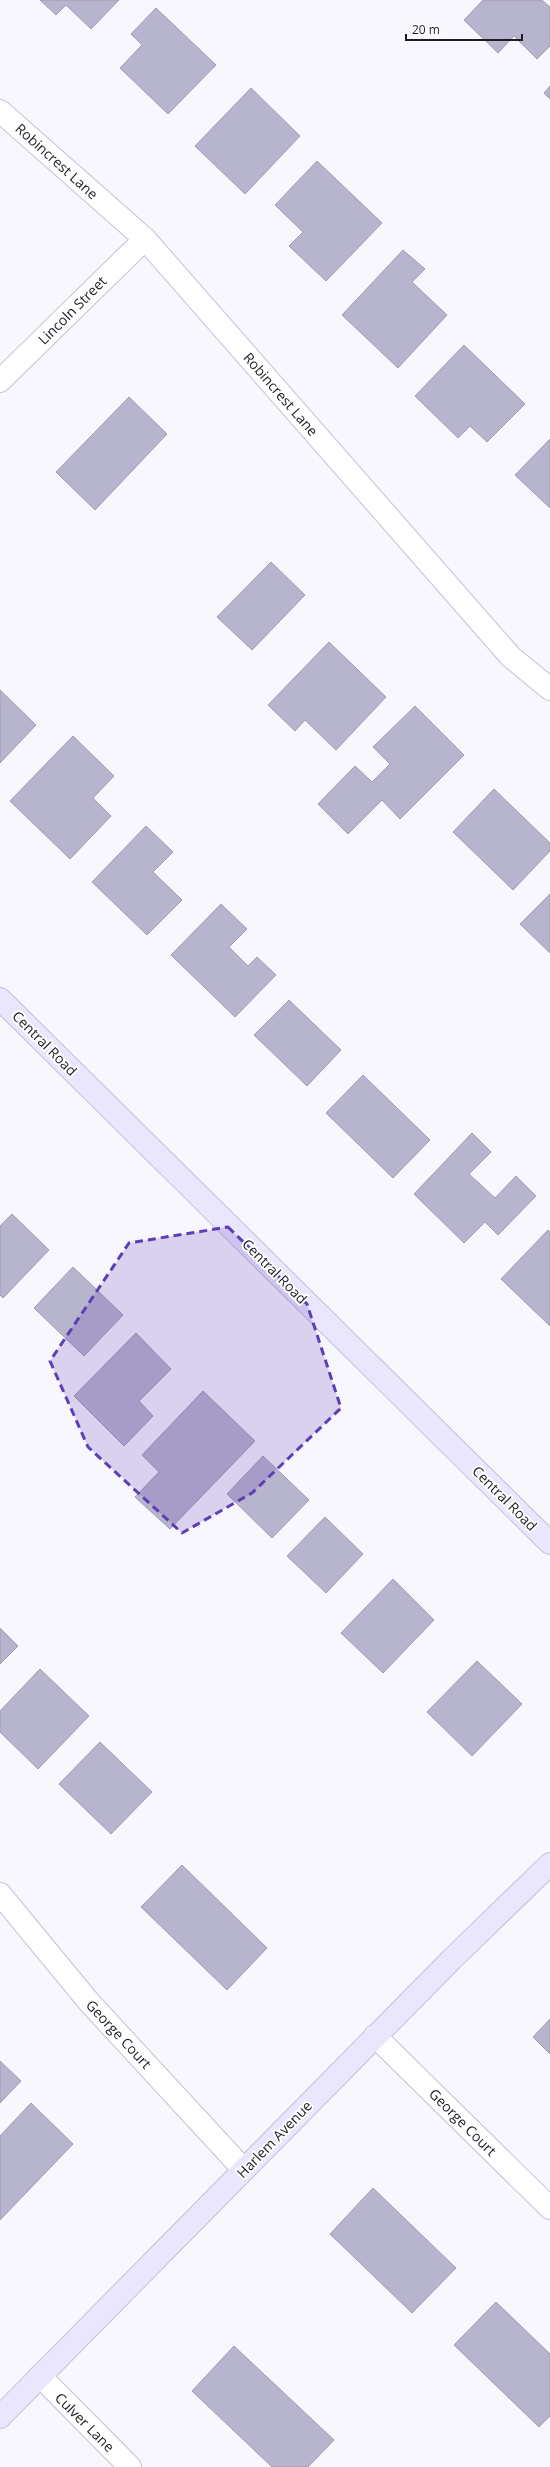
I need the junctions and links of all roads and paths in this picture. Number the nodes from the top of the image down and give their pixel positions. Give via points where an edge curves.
1 (0, 111) edge
2 (144, 239) junction
3 (0, 381) edge
4 (550, 689) edge
5 (0, 999) edge
6 (550, 1543) edge
7 (550, 1864) edge
8 (0, 1894) edge
9 (375, 2036) junction
10 (244, 2170) junction
11 (550, 2208) edge
12 (40, 2376) junction
13 (0, 2417) edge
14 (130, 2467) edge

1 - 2 street, Robincrest Lane
2 - 3 street, Lincoln Street
2 - 4 street, Robincrest Lane via 511,657
5 - 6 main road, Central Road
7 - 9 main road, Harlem Avenue
8 - 10 street, George Court via 89,2002
9 - 10 main road, Harlem Avenue
9 - 11 street, George Court
10 - 12 main road, Harlem Avenue
12 - 13 main road, Harlem Avenue
12 - 14 street, Culver Lane

